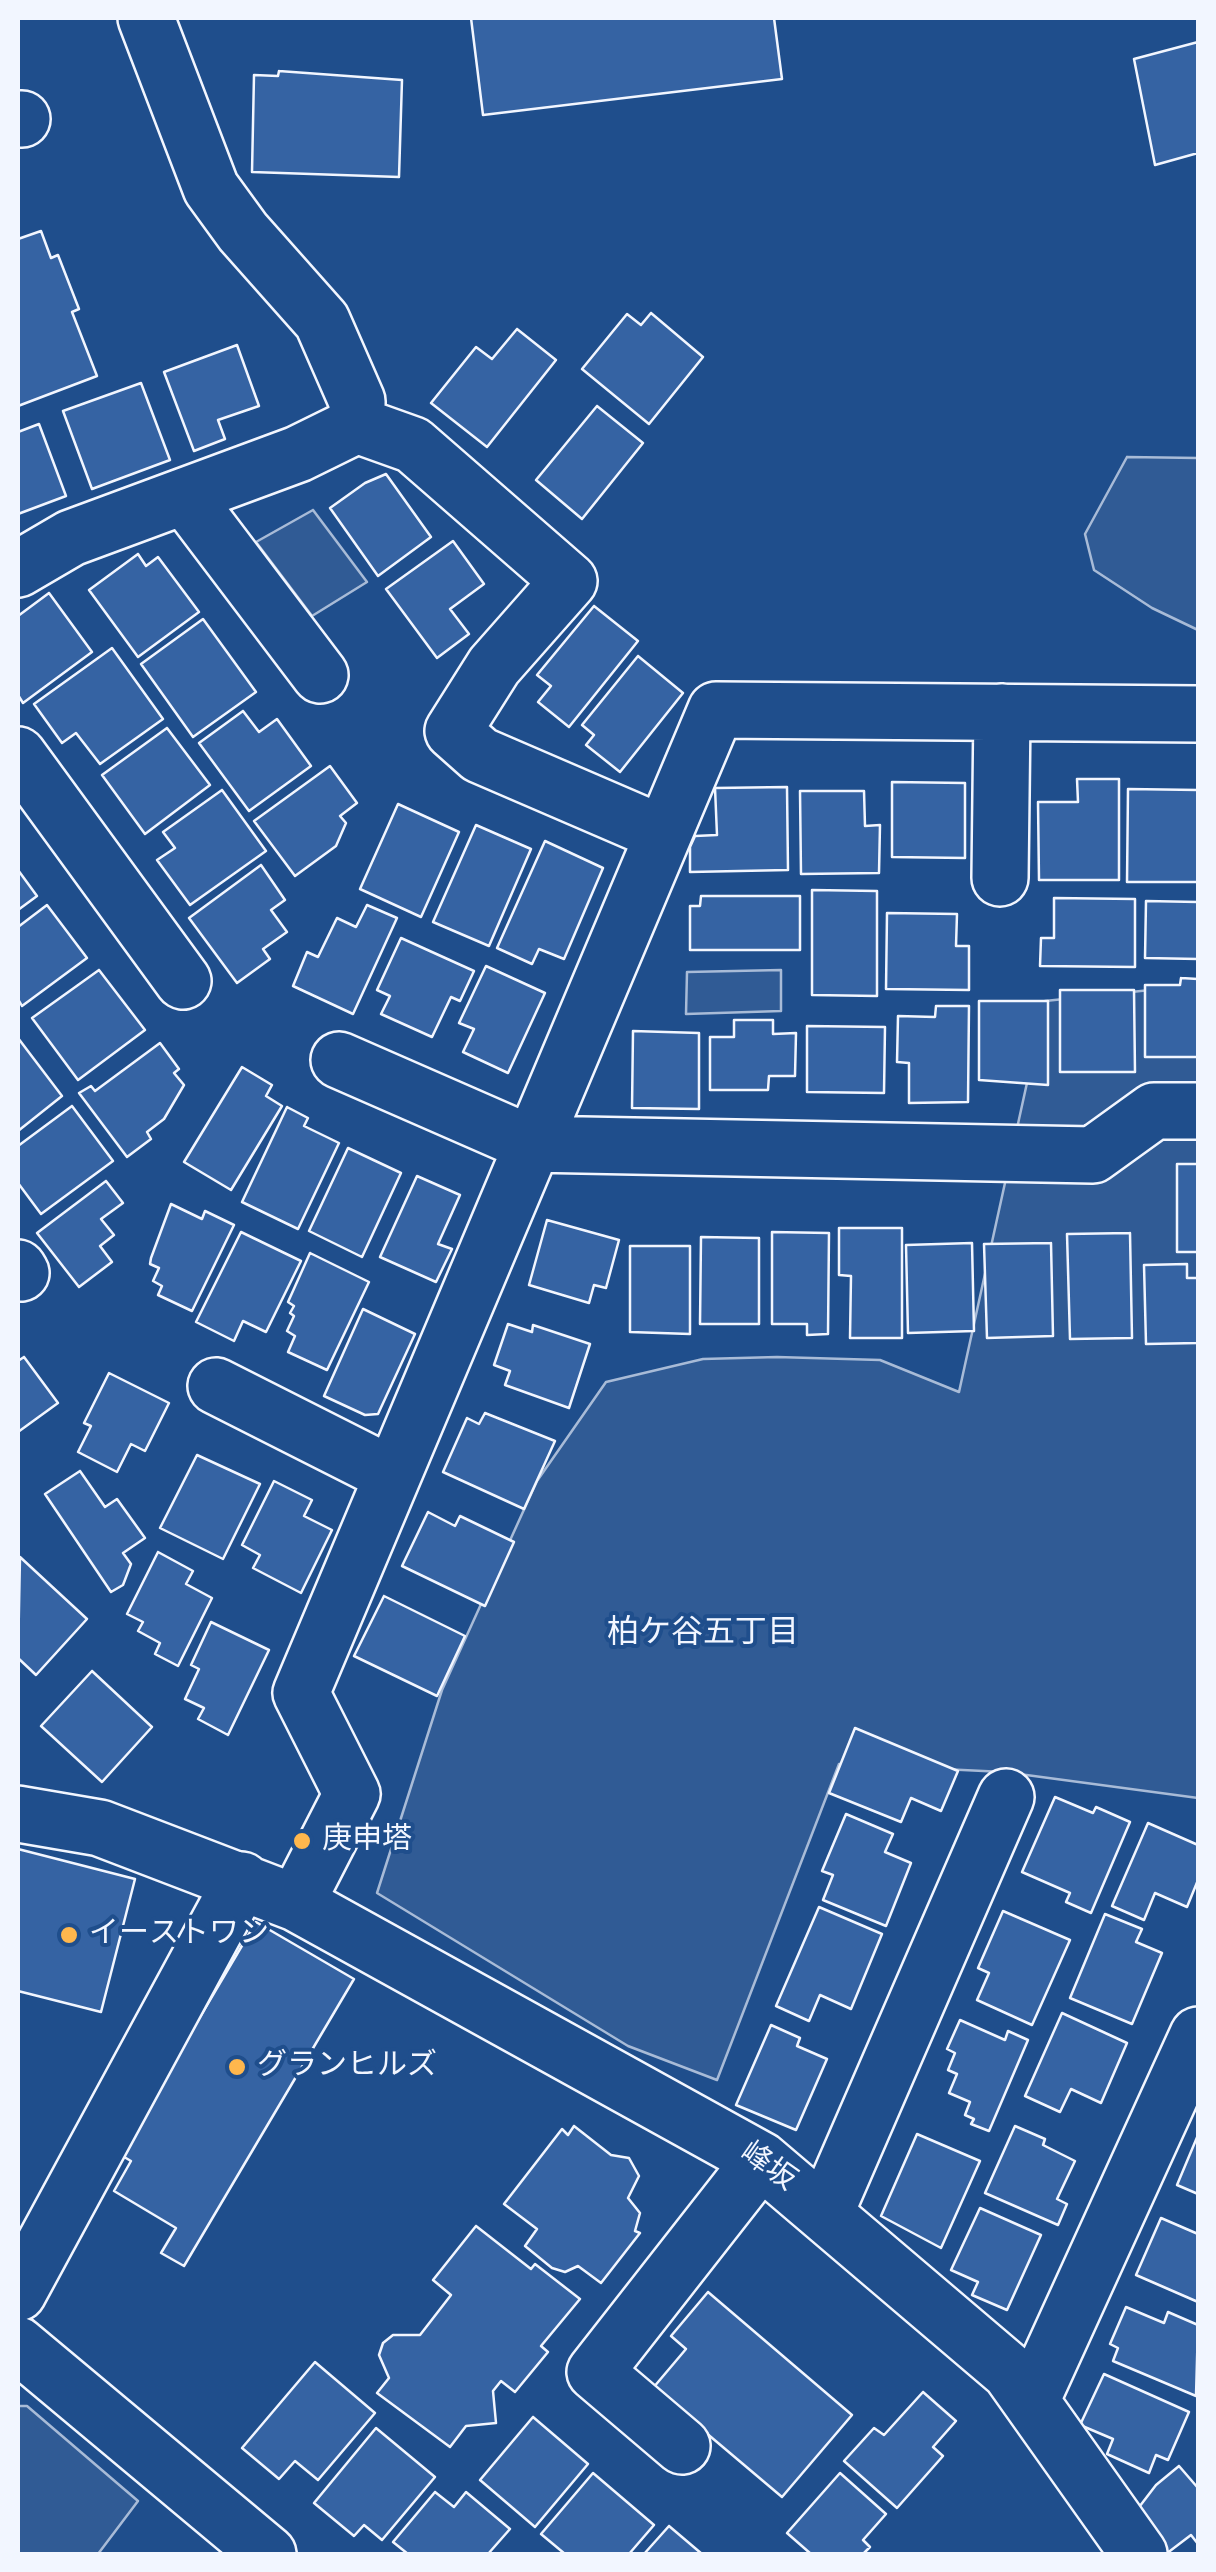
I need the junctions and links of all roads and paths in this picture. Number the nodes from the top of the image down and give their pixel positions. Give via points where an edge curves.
1 (146, 18) edge
2 (357, 425) junction
3 (186, 498) junction
4 (18, 569) edge
5 (320, 676) dead end
6 (1002, 712) junction
7 (1198, 714) edge
8 (18, 754) edge
9 (661, 833) junction
10 (1000, 878) dead end
11 (183, 981) dead end
12 (339, 1060) dead end
13 (1198, 1111) edge
14 (531, 1144) junction
15 (216, 1386) dead end
16 (392, 1474) junction
17 (1006, 1796) dead end
18 (18, 1814) edge
19 (242, 1880) junction
20 (296, 1903) junction
21 (1198, 2035) edge
22 (761, 2160) junction
23 (826, 2211) junction
24 (18, 2293) edge
25 (18, 2345) edge
26 (1031, 2400) junction
27 (682, 2446) dead end
28 (268, 2554) edge
29 (1139, 2554) edge

1 - 2 street via 211,188 322,321 357,401
2 - 3 street
2 - 9 street via 413,445 569,582 494,666 454,730 480,755
3 - 4 street via 71,538
3 - 5 street
6 - 7 street
6 - 9 street via 716,710
6 - 10 street
8 - 11 street
9 - 14 street
12 - 14 street
13 - 14 street via 1154,1111 1093,1154
14 - 16 street
15 - 16 street
16 - 20 street via 300,1693 352,1794
17 - 23 street
18 - 19 street, 峰坂 via 100,1828
19 - 20 street, 峰坂
19 - 24 street
20 - 22 street, 峰坂
21 - 26 street
22 - 23 street, 峰坂
22 - 27 street via 595,2372
23 - 26 street, 峰坂 via 1010,2372
25 - 28 street
26 - 29 street, 峰坂

